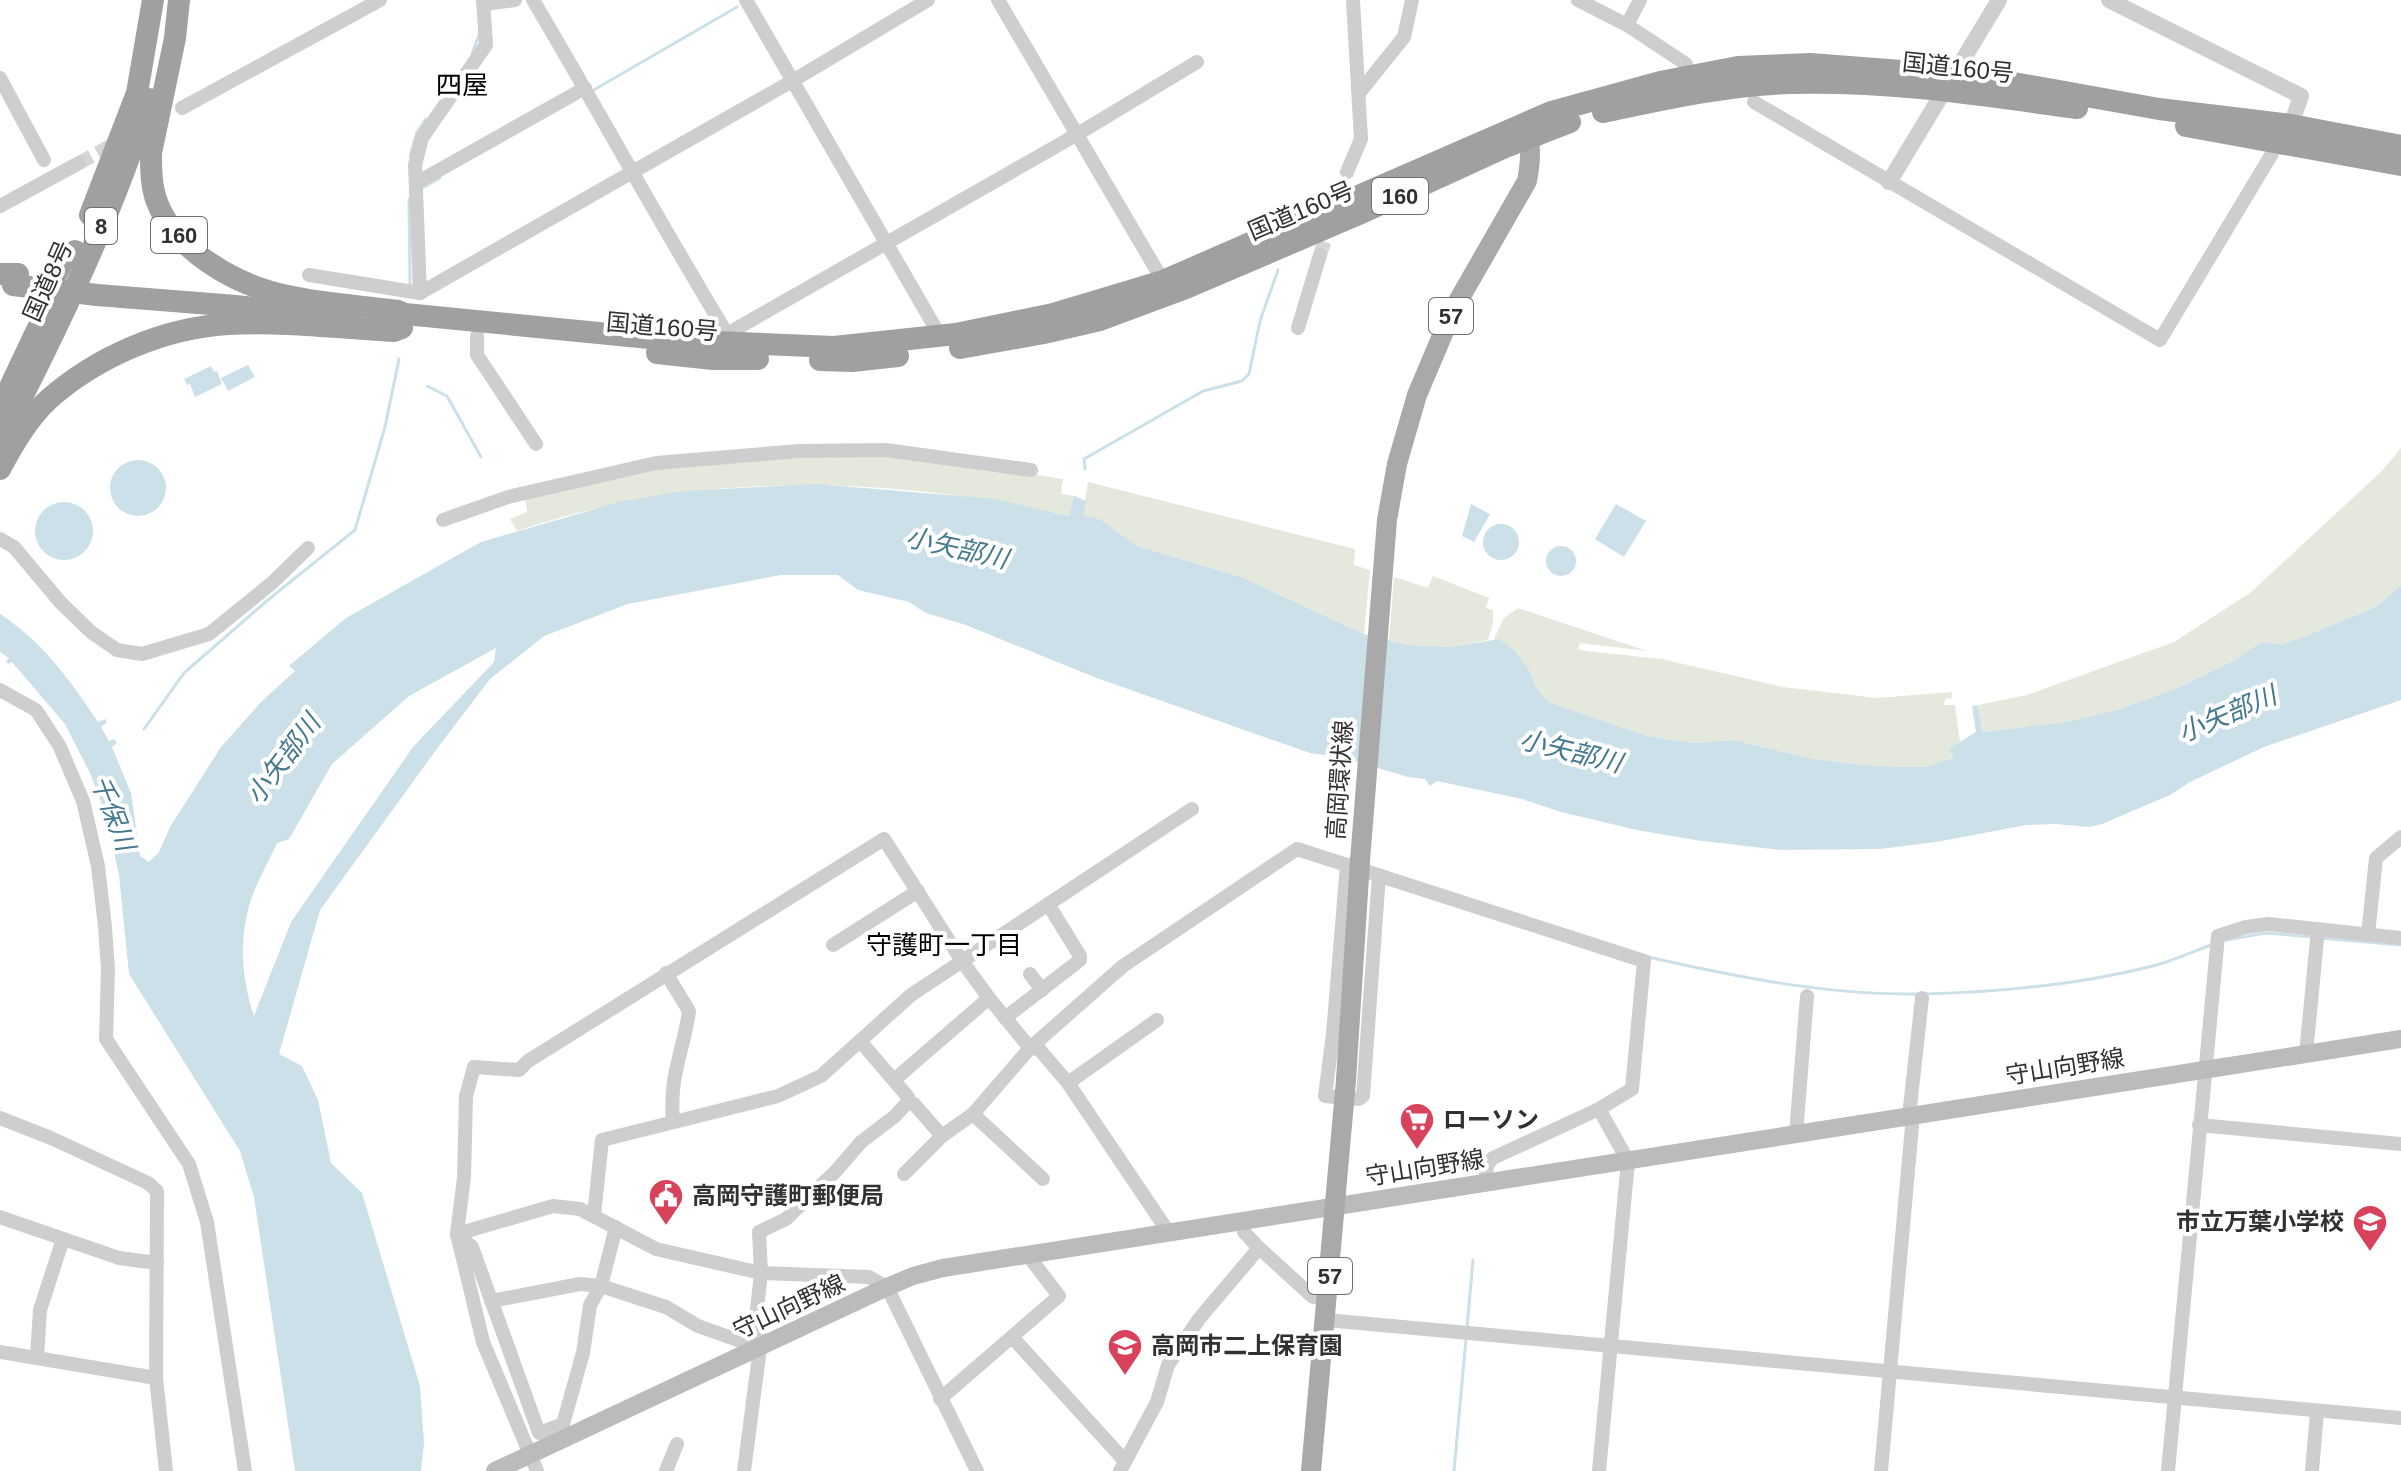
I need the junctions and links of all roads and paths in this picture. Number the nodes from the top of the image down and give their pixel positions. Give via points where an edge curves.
1 (153, 0) edge
2 (171, 0) edge
3 (179, 0) edge
4 (380, 0) edge
5 (515, 0) edge
6 (533, 0) edge
7 (746, 0) edge
8 (928, 0) edge
9 (998, 0) edge
10 (1353, 0) edge
11 (1412, 0) edge
12 (1578, 0) edge
13 (1640, 0) edge
14 (1999, 0) edge
15 (2109, 0) edge
16 (484, 2) edge
17 (1627, 25) junction
18 (1197, 62) dead end
19 (1686, 64) dead end
20 (0, 78) edge
21 (794, 80) junction
22 (1950, 83) junction
23 (585, 88) junction
24 (1359, 93) junction
25 (1754, 102) dead end
26 (182, 108) dead end
27 (2291, 125) junction
28 (1527, 131) junction
29 (1076, 135) junction
30 (2273, 141) junction
31 (2401, 146) edge
32 (44, 160) dead end
33 (79, 163) tunnel mouth
34 (2401, 165) edge
35 (1347, 172) tunnel mouth
36 (631, 174) junction
37 (1889, 182) junction
38 (416, 183) junction
39 (0, 206) edge
40 (886, 242) junction
41 (75, 251) junction
42 (1320, 255) tunnel mouth
43 (309, 275) dead end
44 (8, 280) edge
45 (1163, 281) junction
46 (420, 293) junction
47 (404, 321) junction
48 (1298, 328) dead end
49 (477, 336) junction
50 (940, 336) junction
51 (730, 339) junction
52 (0, 379) edge
53 (0, 408) edge
54 (0, 441) edge
55 (536, 444) dead end
56 (0, 469) edge
57 (1031, 470) dead end
58 (443, 520) dead end
59 (0, 539) edge
60 (308, 548) dead end
61 (0, 690) edge
62 (1192, 809) dead end
63 (2401, 837) edge
64 (1354, 863) junction
65 (1379, 875) junction
66 (918, 891) junction
67 (1048, 904) junction
68 (2318, 929) junction
69 (2368, 935) junction
70 (2401, 938) edge
71 (833, 945) dead end
72 (962, 961) junction
73 (666, 973) junction
74 (1030, 974) dead end
75 (1042, 990) junction
76 (1807, 996) dead end
77 (989, 998) junction
78 (1922, 998) dead end
79 (1005, 1018) junction
80 (1157, 1020) dead end
81 (2401, 1039) edge
82 (861, 1042) junction
83 (1030, 1048) junction
84 (2306, 1054) junction
85 (2204, 1070) junction
86 (894, 1080) junction
87 (1068, 1083) junction
88 (1345, 1089) junction
89 (907, 1103) junction
90 (1599, 1109) junction
91 (973, 1114) junction
92 (1913, 1115) junction
93 (0, 1118) edge
94 (673, 1122) junction
95 (2199, 1125) junction
96 (1796, 1134) junction
97 (942, 1136) junction
98 (2401, 1144) edge
99 (1628, 1161) junction
100 (904, 1174) dead end
101 (1043, 1179) dead end
102 (1485, 1183) junction
103 (1335, 1207) junction
104 (594, 1215) junction
105 (0, 1217) edge
106 (1240, 1220) junction
107 (616, 1227) junction
108 (1169, 1233) junction
109 (457, 1234) junction
110 (63, 1239) junction
111 (1259, 1248) junction
112 (1027, 1254) junction
113 (157, 1263) junction
114 (761, 1273) junction
115 (601, 1286) junction
116 (887, 1287) junction
117 (1328, 1297) junction
118 (491, 1301) junction
119 (1326, 1320) junction
120 (1012, 1337) junction
121 (1611, 1347) junction
122 (760, 1348) junction
123 (0, 1352) edge
124 (37, 1357) junction
125 (1890, 1372) junction
126 (156, 1378) junction
127 (2174, 1398) junction
128 (940, 1399) junction
129 (2317, 1412) junction
130 (2401, 1418) edge
131 (677, 1444) dead end
132 (530, 1461) edge
133 (1122, 1465) edge
134 (166, 1471) edge
135 (245, 1471) edge
136 (495, 1471) edge
137 (666, 1471) edge
138 (744, 1471) edge
139 (977, 1471) edge
140 (1311, 1471) edge
141 (1599, 1471) edge
142 (1881, 1471) edge
143 (2168, 1471) edge
144 (2312, 1471) edge

1 - 41 highway, 国道8号 / 8 via 137,93
2 - 54 highway, 国道8号 / 8 via 154,82 130,159 41,362
3 - 47 highway, 160 via 150,172 157,202 175,231 190,248 247,284 287,296 398,311
4 - 26 street
5 - 16 street
6 - 23 street
7 - 21 street
8 - 21 street
9 - 29 street
10 - 24 street
11 - 24 street via 1404,37
12 - 17 street
13 - 17 street
14 - 22 street
15 - 27 street via 2301,96
16 - 38 street via 486,45 422,138
17 - 19 street
18 - 29 street
20 - 32 street
21 - 36 street
21 - 40 street
22 - 27 highway, 国道160号 / 160 via 1980,77 2159,109
22 - 28 highway, 国道160号 / 160 via 1748,85 1685,94
22 - 30 highway, 国道160号 / 160
22 - 37 street
23 - 36 street
23 - 38 street
24 - 35 street via 1361,139
25 - 37 street
27 - 31 highway, 国道160号 / 160
28 - 45 highway, 国道160号 / 160
28 - 49 highway, 国道160号 / 160 via 1186,288 1100,320 1044,333 852,361 713,359
28 - 64 main road, 高岡環状線 / 57 via 1527,181 1453,310 1417,395 1397,464
29 - 40 street
29 - 45 street
30 - 34 highway, 国道160号 / 160
30 - 37 street via 2273,152 2160,340
33 - 39 street
36 - 46 street
36 - 51 street
38 - 46 street
40 - 50 street
40 - 51 street
41 - 52 highway via 64,259
41 - 53 highway, 国道8号 / 8
42 - 48 street
43 - 46 street
44 - 47 highway, 160 via 396,316
45 - 50 highway, 国道160号 / 160 via 1053,314
47 - 49 highway, 国道160号 / 160
47 - 51 highway, 国道160号 / 160 via 670,340
47 - 56 highway, 160 via 394,331 228,324 142,341 48,400
49 - 55 street via 477,355
50 - 51 highway, 国道160号 / 160 via 834,347
57 - 58 street via 886,450 656,463 508,497
59 - 60 street via 14,547 91,632 117,650 142,654 209,634
61 - 135 street via 36,710 59,745 83,801 105,927 106,1039 189,1164 207,1222
62 - 67 street
63 - 69 street via 2376,858
64 - 65 street
64 - 83 street via 1297,849 1123,966
64 - 88 main road, 高岡環状線 / 57, bridge
65 - 88 street via 1365,1089 1359,1099
65 - 90 street via 1644,961 1632,1089
66 - 71 street
66 - 72 street
66 - 73 street via 884,839
67 - 72 street
67 - 75 street via 1080,960
68 - 69 street
68 - 84 street
68 - 85 street via 2268,924 2218,936
69 - 70 street
72 - 77 street
72 - 82 street via 911,995
73 - 94 street via 689,1011 674,1072
73 - 109 street via 519,1070 474,1067 466,1096
74 - 75 street
75 - 79 street
76 - 96 street
77 - 79 street
77 - 86 street
78 - 92 street
79 - 83 street
80 - 87 street
81 - 84 main road, 守山向野線
82 - 86 street
82 - 94 street via 821,1076 778,1096
83 - 87 street via 1039,1049
83 - 91 street
84 - 85 main road, 守山向野線
85 - 92 main road, 守山向野線
85 - 95 street
86 - 89 street
87 - 108 street
88 - 103 main road, 高岡環状線 / 57
89 - 97 street via 914,1104
89 - 114 street via 786,1219 759,1232
90 - 99 street
90 - 102 street via 1493,1158
91 - 97 street
91 - 101 street
92 - 96 main road, 守山向野線
92 - 125 street
93 - 113 street via 157,1191
94 - 104 street via 602,1140
95 - 98 street
95 - 127 street
96 - 99 main road, 守山向野線
97 - 100 street
99 - 102 main road, 守山向野線
99 - 121 street
102 - 103 main road, 守山向野線
103 - 106 main road, 守山向野線
103 - 117 main road, 高岡環状線 / 57
104 - 107 street
104 - 109 street via 553,1206
105 - 110 street
106 - 108 main road, 守山向野線
106 - 111 street
107 - 114 street via 656,1249
107 - 115 street
108 - 112 main road, 守山向野線
109 - 118 street via 472,1247
109 - 132 street via 483,1342
110 - 113 street via 119,1258
110 - 124 street via 40,1310
111 - 117 street via 1313,1297
111 - 133 street via 1168,1365 1157,1402
112 - 116 main road, 守山向野線 via 943,1268
112 - 120 street via 1059,1296
113 - 126 street
114 - 116 street via 869,1277
114 - 122 street
115 - 118 street via 580,1284
115 - 118 street via 590,1305 563,1424 539,1433
115 - 122 street via 666,1307 698,1326
116 - 122 main road, 守山向野線
116 - 128 street
117 - 119 main road, 高岡環状線 / 57
119 - 121 street
119 - 140 main road, 高岡環状線 / 57
120 - 128 street
120 - 133 street
121 - 125 street
121 - 141 street
122 - 132 main road, 守山向野線
122 - 138 street
123 - 124 street
124 - 126 street
125 - 127 street
125 - 142 street
126 - 134 street
127 - 129 street
127 - 143 street
128 - 139 street
129 - 130 street
129 - 144 street
131 - 137 street
132 - 136 main road, 守山向野線

